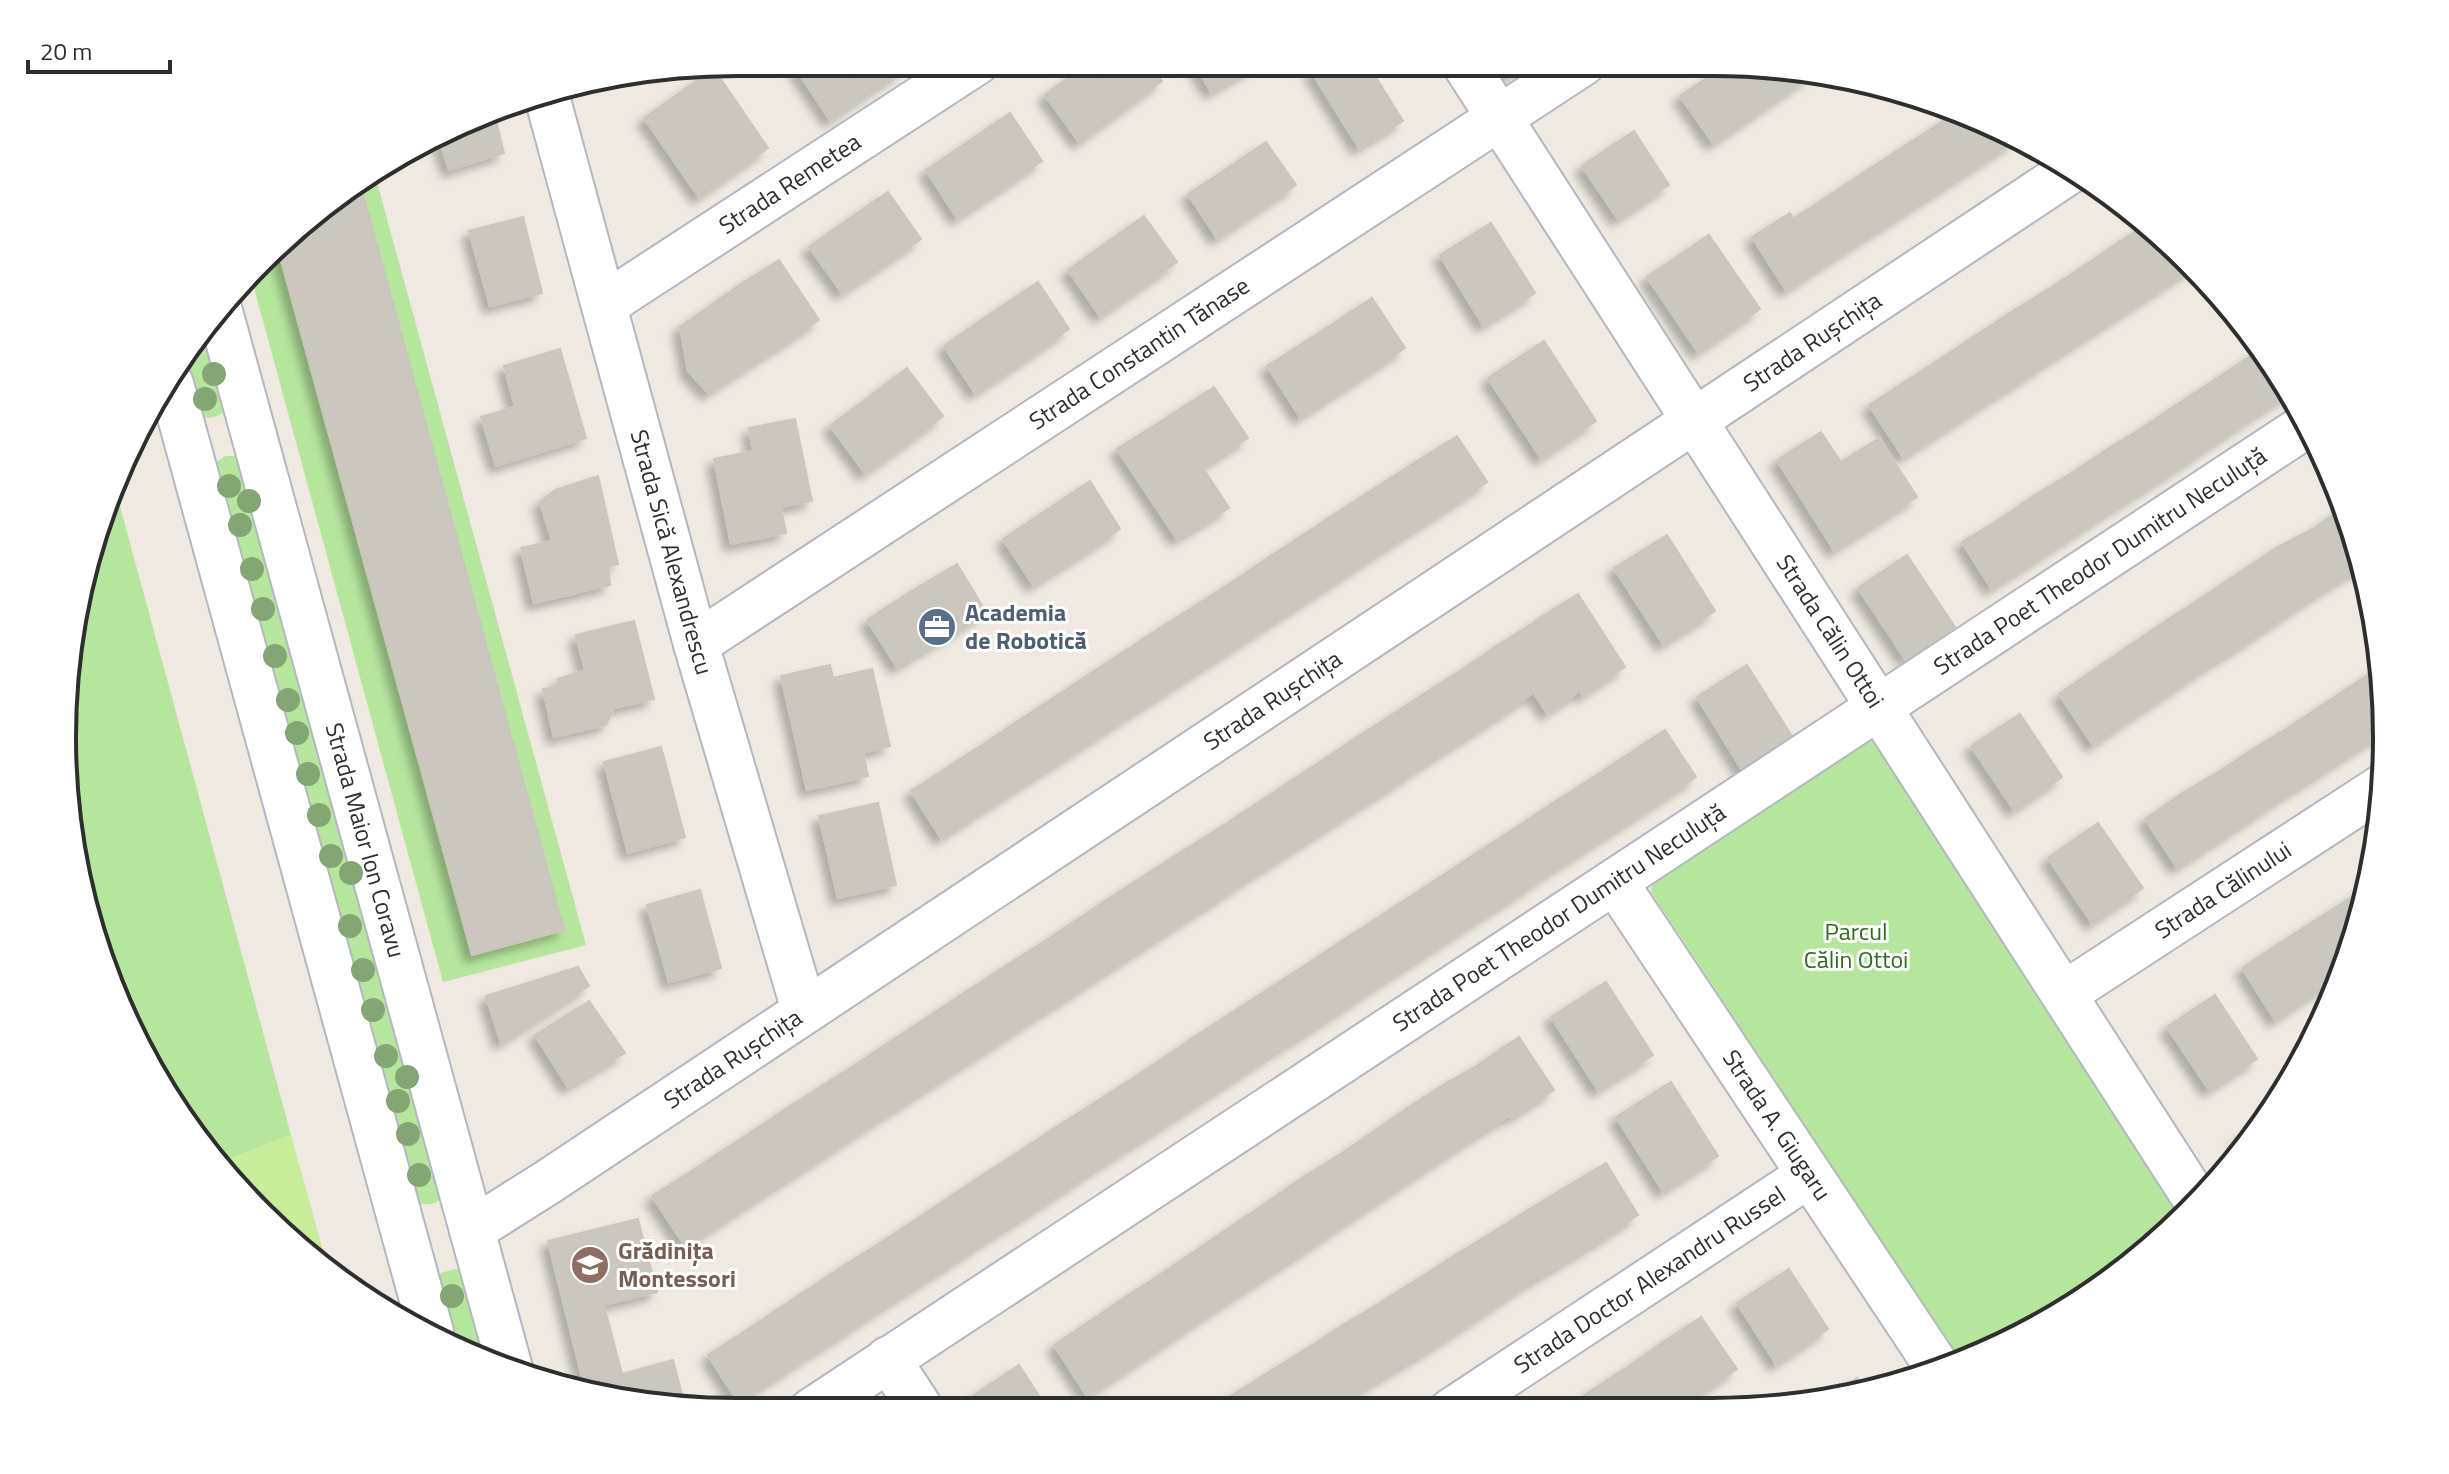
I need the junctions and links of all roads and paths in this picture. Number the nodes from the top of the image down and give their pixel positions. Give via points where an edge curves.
1 (956, 76) edge
2 (1472, 76) edge
3 (1563, 76) edge
4 (549, 104) edge
5 (1499, 118) junction
6 (2062, 176) edge
7 (604, 305) junction
8 (223, 322) edge
9 (173, 393) edge
10 (1695, 419) junction
11 (251, 423) junction
12 (2297, 431) edge
13 (186, 441) junction
14 (696, 644) junction
15 (1880, 707) junction
16 (2370, 795) edge
17 (1615, 882) junction
18 (2064, 994) junction
19 (804, 1010) junction
20 (1809, 1175) junction
21 (2191, 1192) edge
22 (472, 1230) junction
23 (408, 1249) junction
24 (428, 1321) edge
25 (507, 1356) edge
26 (888, 1359) junction
27 (1933, 1360) edge
28 (830, 1398) edge
29 (914, 1398) edge
30 (1471, 1398) edge

1 - 7 street, Strada Remetea
2 - 5 street, Strada Călin Ottoi
3 - 5 street, Strada Constantin Tănase
4 - 7 street, Strada Sică Alexandrescu
5 - 10 street, Strada Călin Ottoi
5 - 14 street, Strada Constantin Tănase
6 - 10 street, Strada Rușchița
7 - 14 street, Strada Sică Alexandrescu
8 - 11 street, Strada Maior Ion Coravu
9 - 13 street
10 - 15 street, Strada Călin Ottoi
10 - 19 street, Strada Rușchița
11 - 13 street
11 - 22 street, Strada Maior Ion Coravu
12 - 15 street, Strada Poet Theodor Dumitru Neculuță
13 - 23 street
14 - 19 street, Strada Sică Alexandrescu
15 - 17 street, Strada Poet Theodor Dumitru Neculuță
15 - 18 street, Strada Călin Ottoi
16 - 18 street, Strada Călinului
17 - 20 street, Strada A. Giugaru
17 - 26 street, Strada Poet Theodor Dumitru Neculuță
18 - 21 street, Strada Călin Ottoi
19 - 22 street, Strada Rușchița
20 - 27 street, Strada A. Giugaru
20 - 30 street, Strada Doctor Alexandru Russel
22 - 23 street, Strada Rușchița
22 - 25 street, Strada Maior Ion Coravu
23 - 24 street
26 - 28 street, Strada Poet Theodor Dumitru Neculuță
26 - 29 street

